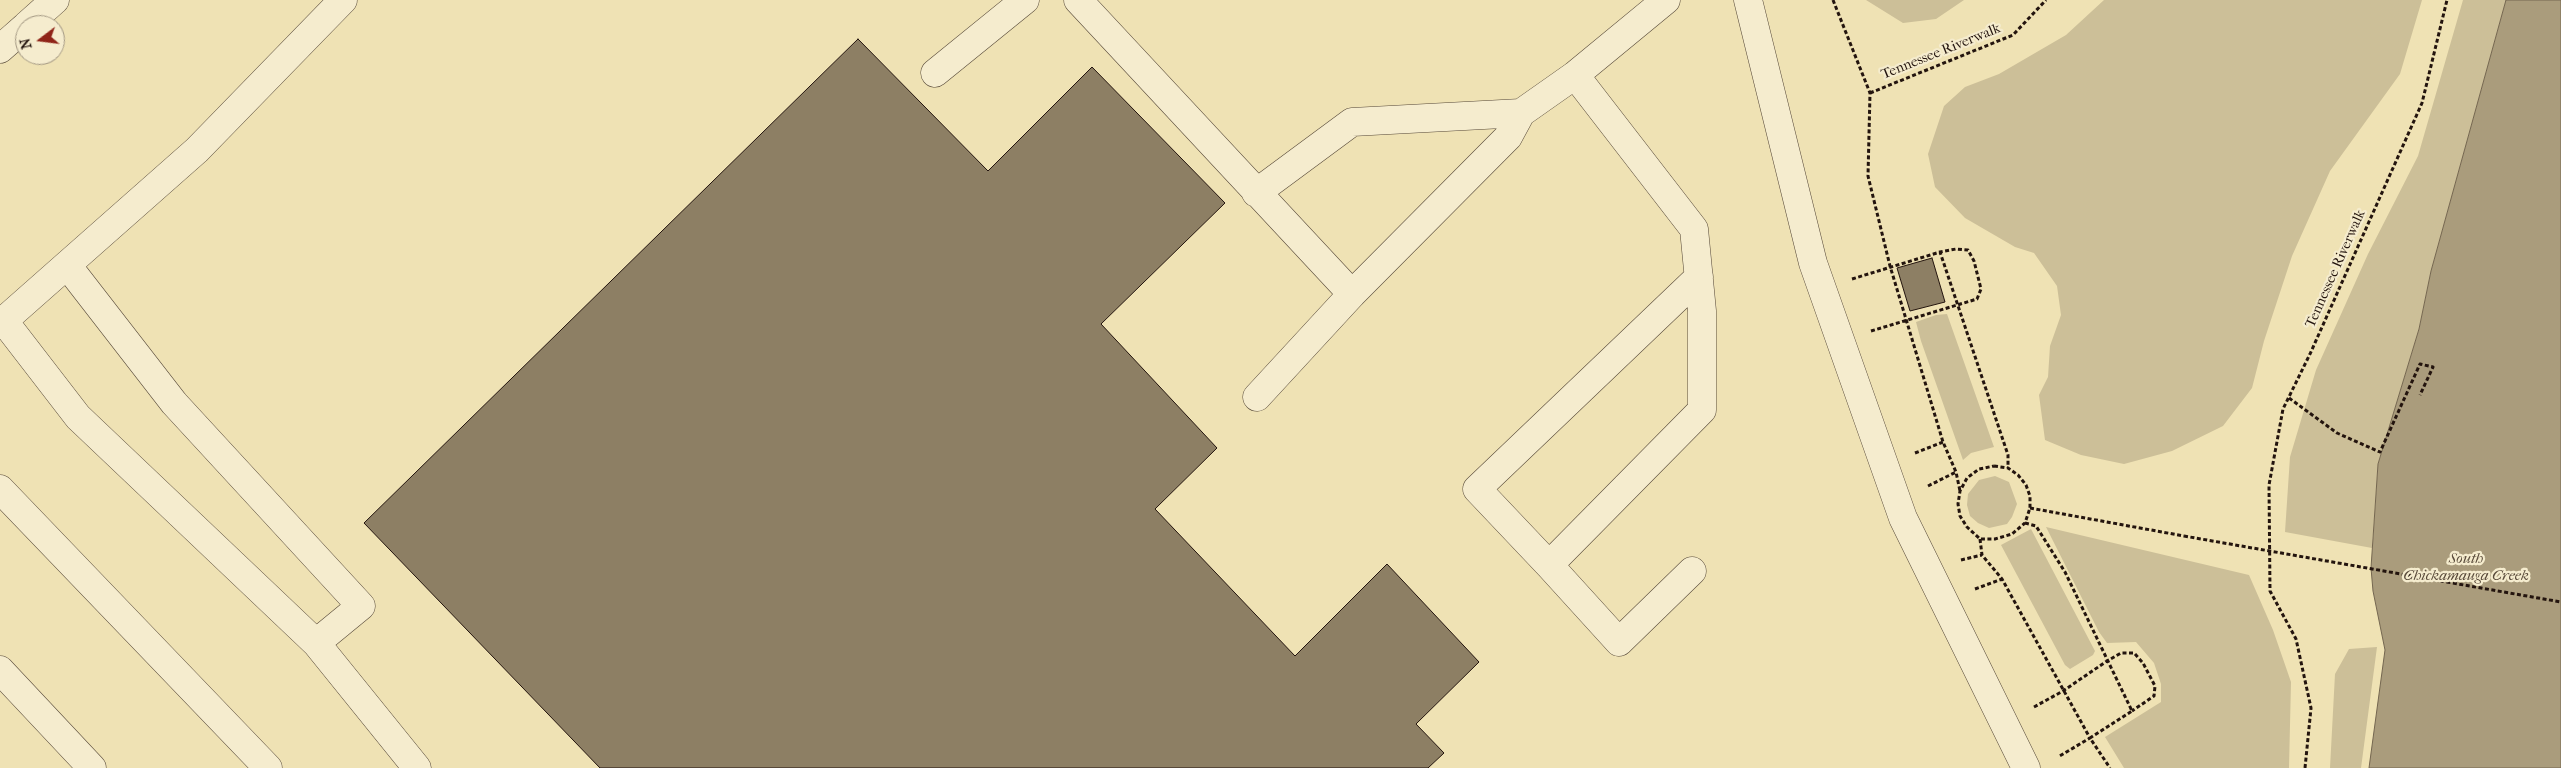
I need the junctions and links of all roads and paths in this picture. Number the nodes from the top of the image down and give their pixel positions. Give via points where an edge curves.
1 (55, 0) edge
2 (343, 0) edge
3 (1026, 0) edge
4 (1078, 0) edge
5 (1666, 0) edge
6 (1748, 0) edge
7 (1833, 0) edge
8 (2046, 0) edge
9 (2447, 0) edge
10 (38, 15) edge
11 (15, 36) edge
12 (0, 49) edge
13 (935, 72) dead end
14 (1575, 74) junction
15 (1870, 94) junction
16 (1521, 113) junction
17 (1256, 193) junction
18 (1940, 252) junction
19 (67, 265) junction
20 (1890, 266) junction
21 (1699, 277) junction
22 (1847, 282) dead end
23 (1352, 294) junction
24 (1959, 304) junction
25 (1906, 319) junction
26 (2, 323) edge
27 (1865, 332) dead end
28 (2420, 395) dead end
29 (1256, 397) dead end
30 (2288, 398) junction
31 (2008, 468) junction
32 (1956, 472) junction
33 (1926, 488) dead end
34 (0, 489) edge
35 (1960, 491) junction
36 (2030, 508) junction
37 (2025, 523) junction
38 (1980, 539) junction
39 (1549, 565) junction
40 (1692, 571) dead end
41 (2561, 602) edge
42 (316, 643) junction
43 (2107, 661) junction
44 (0, 670) edge
45 (2063, 691) junction
46 (2132, 711) junction
47 (2027, 713) dead end
48 (2090, 738) junction
49 (2056, 758) dead end
50 (92, 768) edge
51 (268, 768) edge
52 (417, 768) edge
53 (2026, 768) edge
54 (2110, 768) edge
55 (2306, 768) edge

1 - 10 street
2 - 19 street via 196,150
3 - 13 street
4 - 17 street
5 - 14 street
6 - 53 street via 1813,262 1903,518
7 - 15 path, Tennessee Riverwalk
8 - 15 path, Tennessee Riverwalk via 2013,35
9 - 30 path, Tennessee Riverwalk via 2422,103
11 - 12 street
14 - 16 street
14 - 21 street via 1694,229
15 - 20 path via 1868,176
16 - 17 street via 1352,122
16 - 23 street via 1508,137
17 - 23 street
18 - 20 path
18 - 24 path
18 - 24 path via 1968,250 1974,261 1981,289 1977,299
19 - 26 street
19 - 42 street via 174,403 361,606
20 - 22 path
20 - 25 path
21 - 39 street via 1702,410
21 - 39 street via 1477,489
23 - 29 street
24 - 25 path
24 - 31 path via 2008,455
25 - 27 path
25 - 32 path via 1943,442
26 - 42 street via 78,417
28 - 30 path via 2433,367 2420,364 2380,452 2337,434
30 - 55 path, Tennessee Riverwalk via 2283,409 2269,485 2270,592 2296,639 2311,708
31 - 35 path via 1979,469 1967,478
31 - 36 path via 2026,485
32 - 33 path
32 - 35 path
34 - 51 street
35 - 38 path via 1960,516
36 - 37 path
36 - 41 path, bridge
37 - 38 path via 2012,534
37 - 43 path via 2036,526 2065,572
38 - 45 path via 1982,555 2002,579
39 - 40 street via 1619,642
42 - 52 street
43 - 45 path
43 - 46 path
43 - 46 path via 2121,654 2134,653 2143,662 2155,686 2154,696
44 - 50 street
45 - 47 path
45 - 48 path
46 - 48 path
48 - 49 path
48 - 54 path

